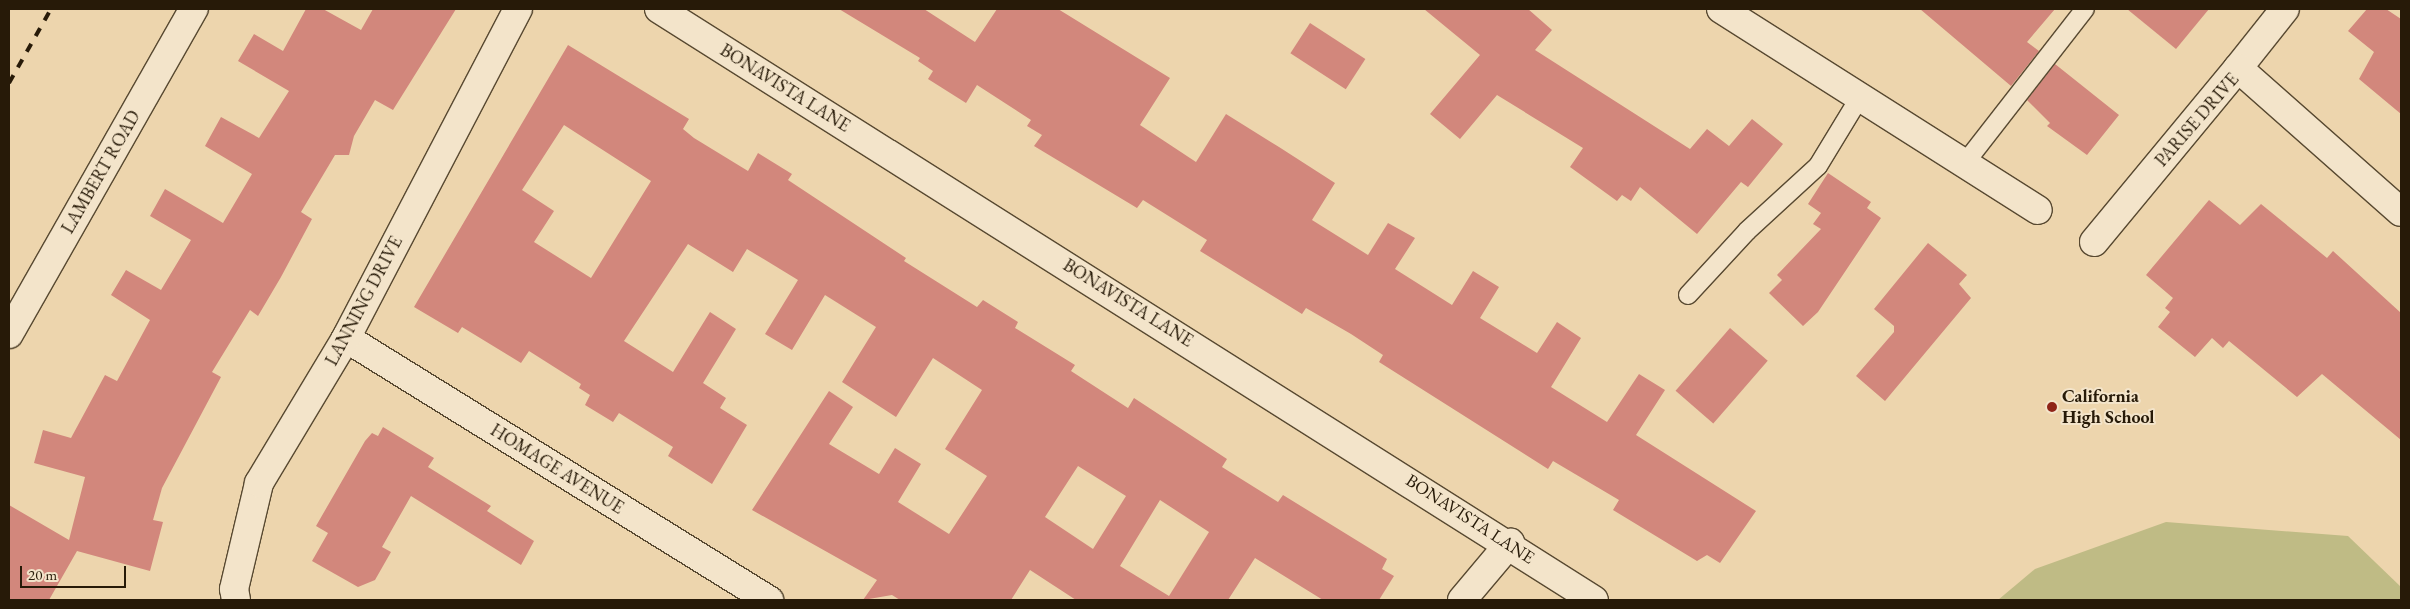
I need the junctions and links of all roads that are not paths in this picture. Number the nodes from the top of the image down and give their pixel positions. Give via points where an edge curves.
1 (194, 9) edge
2 (518, 9) edge
3 (659, 9) edge
4 (1721, 9) edge
5 (2085, 9) edge
6 (2285, 9) edge
7 (2238, 68) junction
8 (1860, 97) junction
9 (1965, 163) junction
10 (2038, 210) dead end
11 (2401, 212) edge
12 (2094, 242) dead end
13 (1688, 295) dead end
14 (9, 334) edge
15 (346, 338) junction
16 (1510, 543) junction
17 (236, 600) edge
18 (769, 600) edge
19 (1462, 600) edge
20 (1594, 600) edge

1 - 14 street, LAMBERT ROAD
2 - 15 street, LANNING DRIVE
3 - 16 street, BONAVISTA LANE
4 - 8 street
5 - 9 lane
6 - 7 street
7 - 11 street, PARISE DRIVE
7 - 12 street, PARISE DRIVE
8 - 9 street
8 - 13 lane via 1818,166 1747,231
9 - 10 street
15 - 17 street, LANNING DRIVE via 259,484 234,589
15 - 18 street, HOMAGE AVENUE
16 - 19 street
16 - 20 street, BONAVISTA LANE

